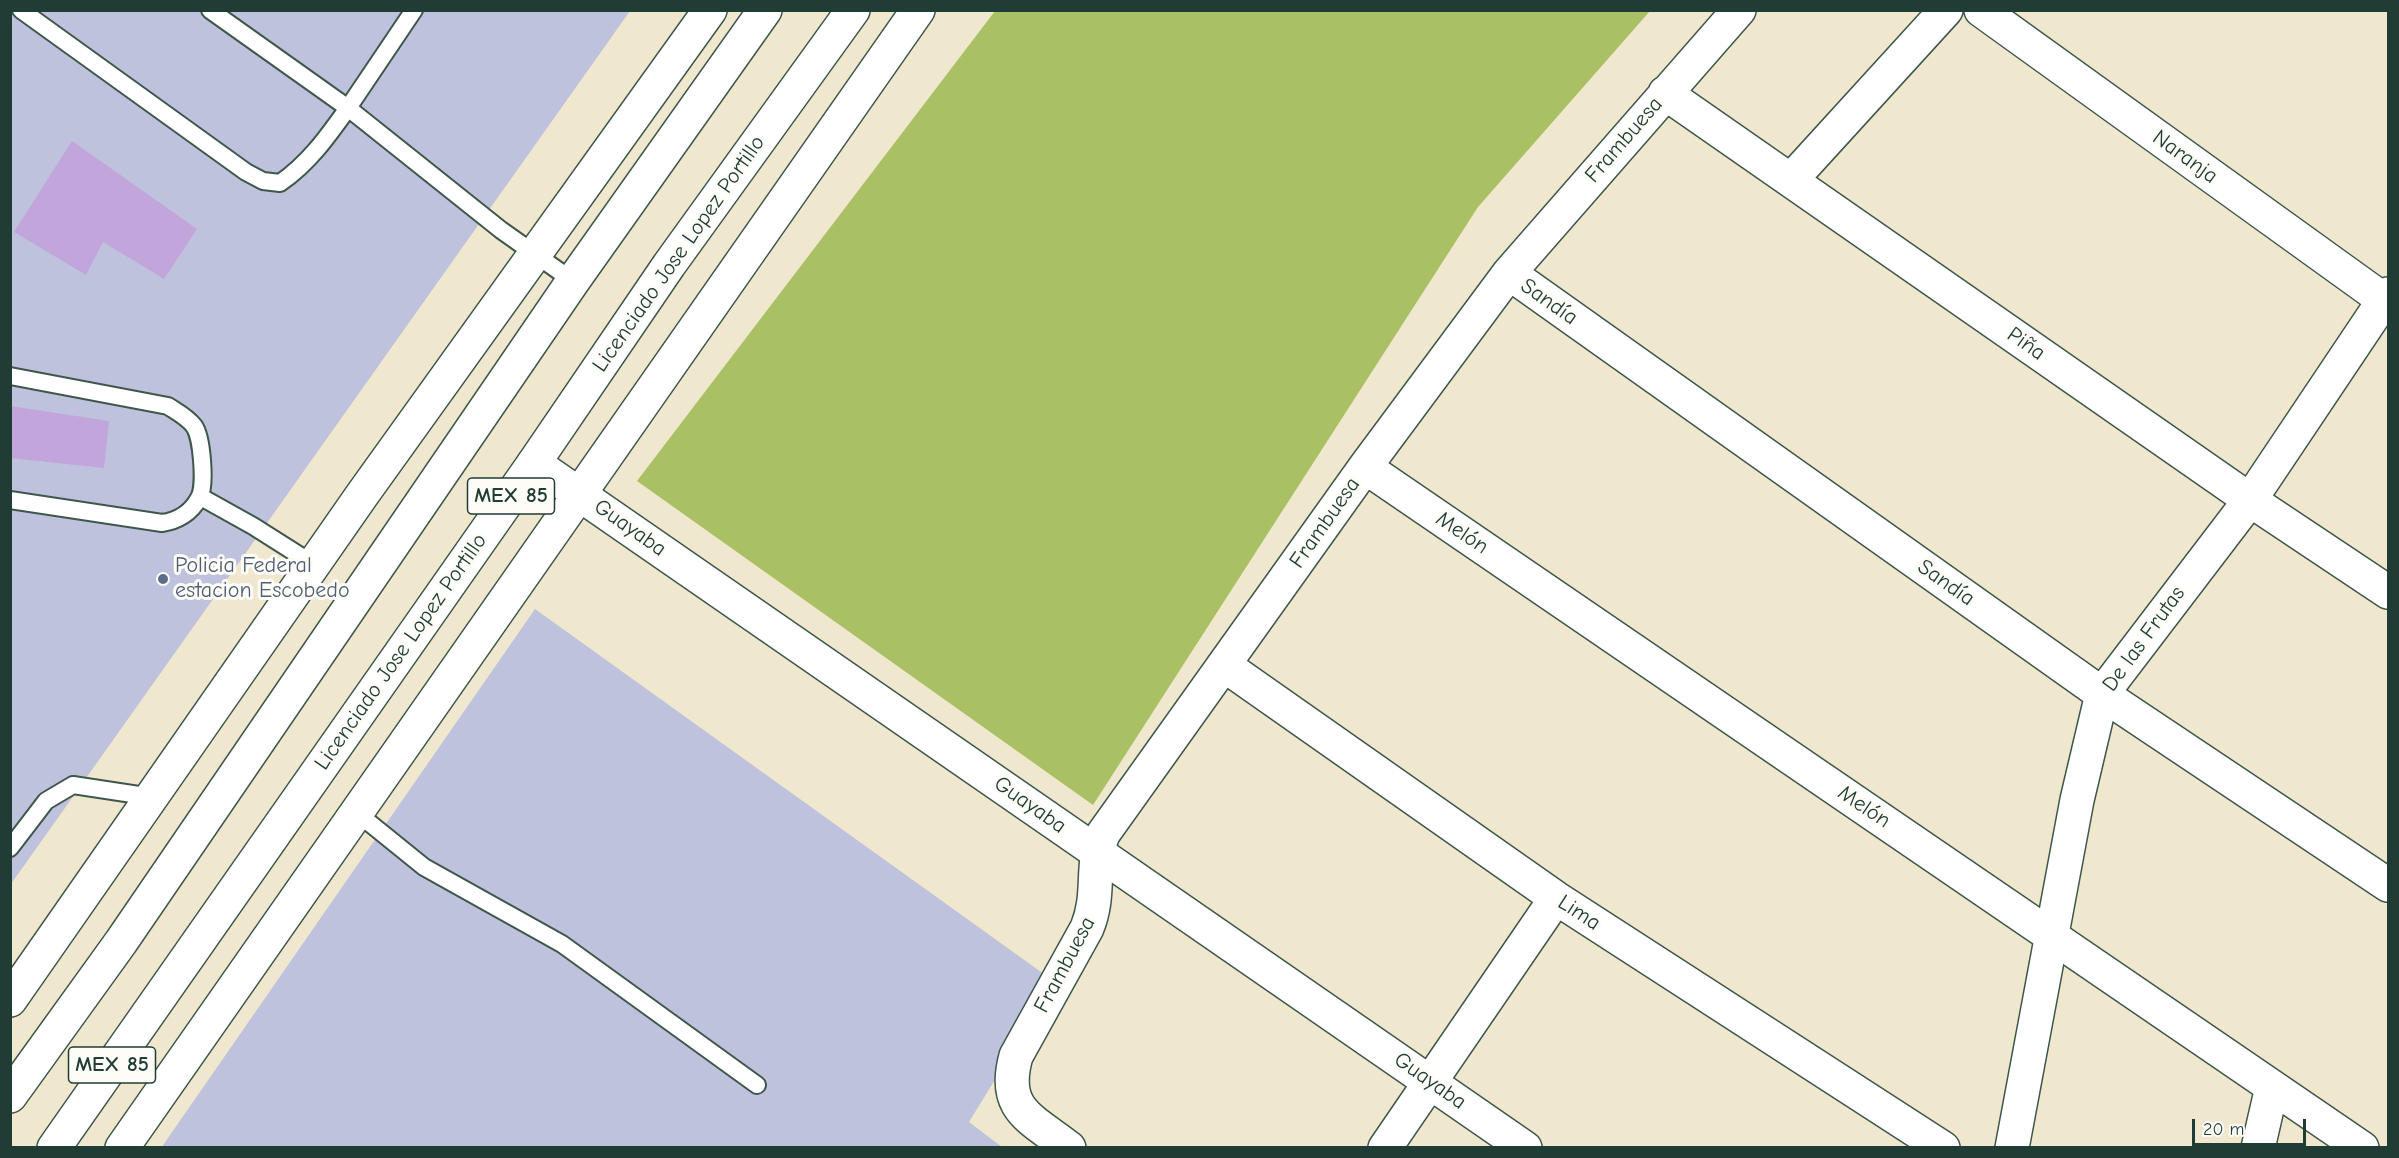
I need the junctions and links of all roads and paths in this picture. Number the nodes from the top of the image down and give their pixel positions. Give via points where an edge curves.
1 (21, 10) edge
2 (210, 10) edge
3 (414, 10) edge
4 (710, 10) edge
5 (765, 10) edge
6 (853, 10) edge
7 (918, 10) edge
8 (1740, 10) edge
9 (1946, 10) edge
10 (1981, 10) edge
11 (1665, 93) junction
12 (348, 108) junction
13 (1791, 180) junction
14 (535, 254) junction
15 (1509, 273) junction
16 (573, 281) junction
17 (2387, 299) edge
18 (10, 376) edge
19 (534, 463) junction
20 (1365, 467) junction
21 (579, 492) junction
22 (201, 497) junction
23 (10, 500) edge
24 (2250, 500) junction
25 (313, 564) junction
26 (2388, 592) edge
27 (1224, 665) junction
28 (2103, 694) junction
29 (152, 797) junction
30 (356, 812) junction
31 (10, 848) edge
32 (1096, 851) junction
33 (2388, 885) edge
34 (1556, 898) junction
35 (2052, 936) junction
36 (10, 1000) edge
37 (1429, 1081) junction
38 (757, 1085) dead end
39 (2272, 1087) junction
40 (10, 1096) edge
41 (54, 1148) edge
42 (122, 1148) edge
43 (1069, 1148) edge
44 (1385, 1148) edge
45 (1525, 1148) edge
46 (1943, 1148) edge
47 (2012, 1148) edge
48 (2259, 1148) edge
49 (2362, 1148) edge

1 - 12 lane via 263,181 279,183 295,172 318,149
2 - 12 lane
3 - 12 lane
4 - 14 main road
5 - 16 main road, MEX 85
6 - 19 main road, Licenciado Jose Lopez Portillo / MEX 85 via 669,265
7 - 21 main road
8 - 11 main road, Frambuesa
9 - 13 main road
10 - 17 main road, Naranja
11 - 13 main road, Piña
11 - 15 main road, Frambuesa
12 - 14 lane
13 - 24 main road, Piña
14 - 16 lane
14 - 25 main road
15 - 20 main road, Frambuesa
15 - 28 main road, Sandía
16 - 40 main road, MEX 85 via 121,942
17 - 24 main road, De las Frutas
18 - 22 lane via 168,406 185,416 202,444
19 - 21 main road, Guayaba
19 - 41 main road, Licenciado Jose Lopez Portillo / MEX 85
20 - 27 main road, Frambuesa
20 - 35 main road, Melón
21 - 30 main road
21 - 32 main road, Guayaba
22 - 23 lane via 175,521 162,523
22 - 25 lane
24 - 26 main road, Piña
24 - 28 main road, De las Frutas
25 - 29 main road
27 - 32 main road, Frambuesa via 1103,834
27 - 34 main road, Lima
28 - 33 main road, Sandía
28 - 35 main road, De las Frutas via 2077,800
29 - 31 lane via 73,785 46,801
29 - 36 main road
30 - 38 lane via 424,867 562,944
30 - 42 main road
32 - 37 main road, Guayaba
32 - 43 main road, Frambuesa via 1095,909 1016,1056 1010,1090 1029,1117
34 - 37 main road
34 - 46 main road, Lima
35 - 39 main road, Melón
35 - 47 main road, De las Frutas
37 - 44 main road
37 - 45 main road, Guayaba
39 - 48 main road
39 - 49 main road, Melón

